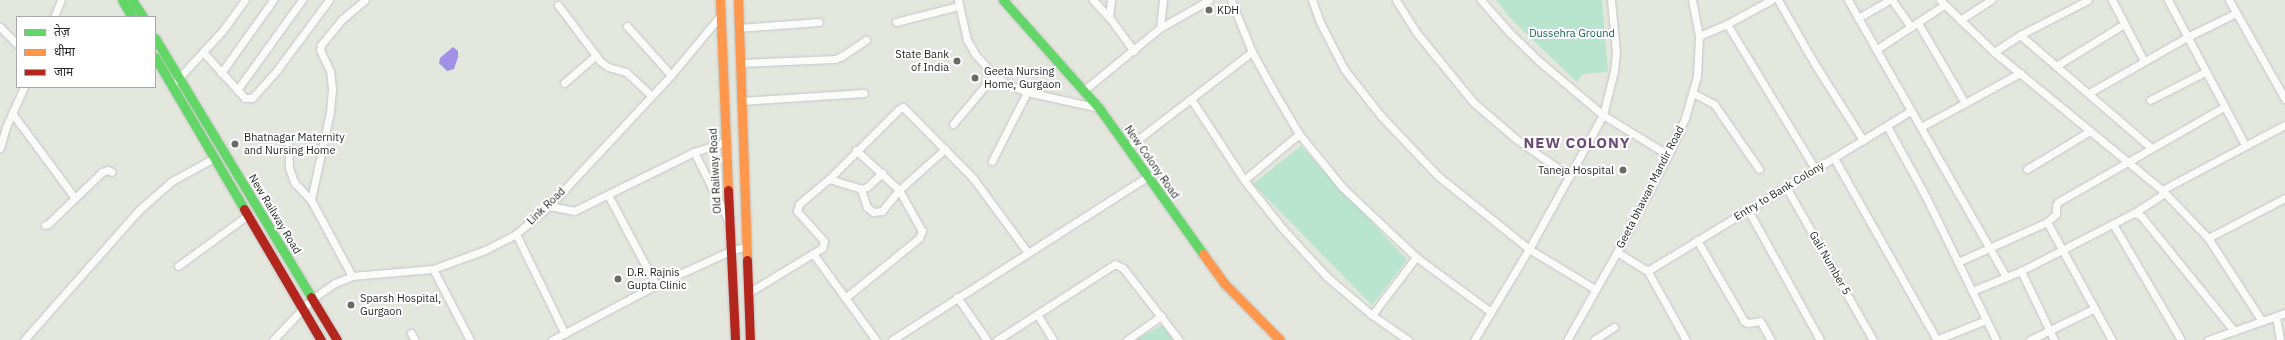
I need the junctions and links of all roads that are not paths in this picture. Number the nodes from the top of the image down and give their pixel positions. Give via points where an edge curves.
1 (61, 0) edge
2 (122, 0) edge
3 (132, 0) edge
4 (244, 0) edge
5 (273, 0) edge
6 (302, 0) edge
7 (329, 0) edge
8 (365, 0) edge
9 (720, 0) edge
10 (738, 0) edge
11 (1003, 0) edge
12 (1093, 0) edge
13 (1110, 0) edge
14 (1163, 0) edge
15 (1208, 0) edge
16 (1231, 0) edge
17 (1312, 0) edge
18 (1396, 0) edge
19 (1480, 0) edge
20 (1612, 0) edge
21 (1692, 0) edge
22 (1771, 0) edge
23 (1778, 0) edge
24 (1848, 0) edge
25 (1889, 0) edge
26 (1892, 0) edge
27 (1991, 0) edge
28 (2088, 0) edge
29 (2112, 0) edge
30 (2168, 0) edge
31 (2229, 0) edge
32 (1942, 2) edge
33 (959, 3) edge
34 (558, 4) dead end
35 (2236, 13) junction
36 (721, 15) junction
37 (54, 16) edge
38 (131, 16) edge
39 (142, 16) edge
40 (1109, 17) junction
41 (1858, 18) junction
42 (1960, 20) junction
43 (819, 22) dead end
44 (896, 22) dead end
45 (1918, 23) junction
46 (1727, 24) junction
47 (2124, 24) junction
48 (627, 26) dead end
49 (0, 27) edge
50 (1911, 27) junction
51 (738, 28) junction
52 (1160, 28) junction
53 (2020, 35) junction
54 (1699, 36) junction
55 (2187, 37) junction
56 (156, 40) edge
57 (866, 40) dead end
58 (16, 43) edge
59 (1877, 49) junction
60 (1134, 51) junction
61 (203, 52) junction
62 (1252, 52) junction
63 (1994, 52) junction
64 (595, 56) junction
65 (156, 59) edge
66 (2144, 61) junction
67 (740, 63) junction
68 (2056, 66) junction
69 (2205, 72) junction
70 (221, 73) junction
71 (2020, 73) junction
72 (672, 75) junction
73 (994, 75) junction
74 (179, 79) junction
75 (564, 83) dead end
76 (171, 85) junction
77 (24, 88) edge
78 (237, 90) junction
79 (1027, 92) junction
80 (1083, 92) junction
81 (864, 93) dead end
82 (1693, 93) junction
83 (2089, 93) junction
84 (651, 95) junction
85 (1191, 99) junction
86 (2285, 99) edge
87 (2150, 100) dead end
88 (741, 101) junction
89 (1965, 103) junction
90 (2224, 107) junction
91 (1099, 108) junction
92 (1911, 111) junction
93 (12, 113) junction
94 (1603, 115) junction
95 (953, 124) dead end
96 (3, 125) edge
97 (2285, 125) edge
98 (1887, 126) junction
99 (1921, 128) junction
100 (2090, 132) junction
101 (1299, 134) junction
102 (288, 138) dead end
103 (1863, 140) junction
104 (725, 142) junction
105 (2245, 145) junction
106 (1128, 147) junction
107 (2150, 147) junction
108 (0, 148) edge
109 (945, 149) junction
110 (856, 150) junction
111 (694, 152) junction
112 (1668, 155) junction
113 (214, 158) junction
114 (1834, 158) junction
115 (2126, 161) junction
116 (992, 162) dead end
117 (2027, 168) dead end
118 (1759, 169) dead end
119 (1815, 170) junction
120 (112, 172) dead end
121 (882, 173) junction
122 (1569, 176) junction
123 (1147, 177) junction
124 (829, 179) junction
125 (1244, 180) junction
126 (1786, 187) junction
127 (861, 190) junction
128 (899, 190) junction
129 (2164, 192) junction
130 (608, 194) junction
131 (76, 198) junction
132 (2285, 198) edge
133 (311, 200) junction
134 (549, 206) junction
135 (1748, 210) junction
136 (2134, 213) junction
137 (248, 215) junction
138 (2047, 222) junction
139 (730, 224) junction
140 (2113, 224) junction
141 (45, 225) dead end
142 (516, 234) junction
143 (2208, 238) junction
144 (1697, 240) junction
145 (747, 246) junction
146 (1988, 247) junction
147 (1528, 250) junction
148 (2063, 250) junction
149 (730, 251) junction
150 (1617, 252) junction
151 (1028, 253) junction
152 (814, 255) junction
153 (1416, 257) junction
154 (1958, 262) junction
155 (178, 266) dead end
156 (433, 270) junction
157 (1647, 270) junction
158 (2021, 271) junction
159 (352, 276) junction
160 (2006, 277) junction
161 (656, 285) junction
162 (1595, 289) junction
163 (1972, 292) junction
164 (748, 293) junction
165 (958, 297) junction
166 (845, 298) junction
167 (312, 299) junction
168 (304, 308) junction
169 (2095, 308) junction
170 (1491, 312) junction
171 (1037, 314) junction
172 (2285, 314) edge
173 (1372, 315) junction
174 (1161, 316) junction
175 (2276, 317) junction
176 (1986, 320) junction
177 (2262, 321) junction
178 (1614, 327) dead end
179 (2049, 331) junction
180 (2234, 331) junction
181 (411, 333) dead end
182 (558, 338) edge
183 (24, 340) edge
184 (273, 340) edge
185 (321, 340) edge
186 (336, 340) edge
187 (415, 340) edge
188 (470, 340) edge
189 (735, 340) edge
190 (750, 340) edge
191 (876, 340) edge
192 (892, 340) edge
193 (987, 340) edge
194 (997, 340) edge
195 (1053, 340) edge
196 (1127, 340) edge
197 (1179, 340) edge
198 (1280, 340) edge
199 (1408, 340) edge
200 (1474, 340) edge
201 (1567, 340) edge
202 (1594, 340) edge
203 (1686, 340) edge
204 (1771, 340) edge
205 (1820, 340) edge
206 (1873, 340) edge
207 (1937, 340) edge
208 (1996, 340) edge
209 (2030, 340) edge
210 (2054, 340) edge
211 (2112, 340) edge
212 (2180, 340) edge
213 (2208, 340) edge
214 (2280, 340) edge

1 - 37 street
2 - 38 main road
3 - 39 main road
4 - 61 street via 223,30
5 - 70 street
6 - 78 street
7 - 78 street via 277,70 252,98 245,98
8 - 133 street via 341,20 321,45 320,50 330,71 332,96
9 - 36 main road, Old Railway Road
10 - 51 main road
11 - 80 main road, New Colony Road
12 - 40 street
13 - 40 street
14 - 52 street
15 - 52 street
16 - 62 street
17 - 147 street via 1344,69 1381,116 1438,176
18 - 122 street via 1416,32 1473,102 1516,139
19 - 94 street via 1539,61
20 - 94 street via 1616,52
21 - 54 street, Geeta bhawan Mandir Road
22 - 46 street
23 - 103 street
24 - 41 street
25 - 41 street
26 - 50 street
27 - 42 street
28 - 53 street
29 - 47 street
30 - 55 street
31 - 35 street
32 - 42 street
32 - 45 street
33 - 44 street
33 - 73 street via 967,40 975,54
34 - 64 street
35 - 55 street
35 - 86 street
36 - 72 street, Link Road
36 - 104 main road, Old Railway Road
40 - 60 street
41 - 59 street
42 - 63 street
43 - 51 street
45 - 50 street
45 - 89 street
46 - 54 street
46 - 119 street
47 - 66 street
47 - 68 street
48 - 72 street
49 - 58 street
50 - 59 street
51 - 67 main road
52 - 60 street
53 - 63 street
53 - 68 street
54 - 82 street, Geeta bhawan Mandir Road via 1697,76
55 - 66 street
55 - 69 street
56 - 74 main road, New Railway Road
57 - 67 street via 835,59
59 - 92 street
60 - 80 street
61 - 70 street
61 - 74 street
62 - 85 street
62 - 101 street
63 - 71 street
64 - 75 street
64 - 84 street via 604,65 626,72
65 - 76 main road
66 - 83 street
67 - 88 main road
68 - 83 street
69 - 87 street
69 - 90 street
70 - 78 street
71 - 89 street
71 - 100 street
72 - 84 street, Link Road
73 - 79 street via 1009,85
73 - 95 street
74 - 76 street
74 - 167 main road, New Railway Road
76 - 113 main road
77 - 93 street
79 - 91 street
79 - 116 street
80 - 91 main road, New Colony Road
81 - 88 street
82 - 112 street, Geeta bhawan Mandir Road
82 - 118 street via 1714,104
83 - 107 street
84 - 134 street, Link Road
85 - 106 street
85 - 125 street
88 - 145 main road
89 - 99 street
90 - 105 street
90 - 107 street
91 - 106 main road, New Colony Road
92 - 98 street, Entry to Bank Colony
92 - 99 street
93 - 96 street
93 - 131 street
94 - 112 street
94 - 122 street
96 - 108 street
97 - 105 street
98 - 103 street, Entry to Bank Colony
98 - 154 street via 1926,196
99 - 146 street
100 - 115 street
100 - 117 street
101 - 125 street
101 - 153 street via 1342,186
102 - 133 street via 291,175 294,182
103 - 114 street, Entry to Bank Colony
104 - 111 street
104 - 139 main road, Old Railway Road
105 - 129 street
106 - 123 main road, New Colony Road
107 - 115 street
109 - 110 street via 903,107
109 - 128 street
109 - 151 street via 973,178
110 - 121 street
110 - 124 street
111 - 130 street
111 - 139 street
112 - 150 street, Geeta bhawan Mandir Road
113 - 137 main road
113 - 183 street via 172,181 139,210
114 - 119 street, Entry to Bank Colony
114 - 207 street
115 - 129 street
115 - 138 street via 2058,202 2056,214
119 - 126 street, Entry to Bank Colony
120 - 131 street via 102,172
121 - 127 street via 868,187
121 - 128 street
122 - 147 street
123 - 151 street
123 - 198 main road, New Colony Road via 1224,283
124 - 127 street
124 - 152 street via 799,204 798,208 800,215 824,241 822,248
125 - 173 street via 1326,276
126 - 135 street, Entry to Bank Colony
126 - 206 street, Gali Number 5
127 - 128 street via 867,207 877,213 882,212
128 - 166 street via 922,227 922,234
129 - 136 street
129 - 143 street
130 - 134 street via 574,212
130 - 161 street
131 - 141 street
132 - 143 street
133 - 159 street
134 - 142 street, Link Road
135 - 144 street, Entry to Bank Colony
135 - 205 street
136 - 140 street
136 - 180 street via 2141,216
137 - 155 street
137 - 168 main road
138 - 146 street
138 - 148 street
139 - 149 main road, Old Railway Road
140 - 148 street
140 - 212 street
142 - 156 street, Link Road
142 - 182 street
143 - 177 street
144 - 157 street, Entry to Bank Colony
144 - 204 street via 1744,321 1760,321
145 - 149 street
145 - 164 main road
146 - 154 street
146 - 160 street
147 - 162 street
147 - 170 street
148 - 158 street
148 - 169 street
149 - 161 street
149 - 189 main road, Old Railway Road
150 - 157 street
150 - 162 street, Geeta bhawan Mandir Road
151 - 165 street
152 - 164 street
152 - 166 street
153 - 170 street
153 - 173 street
154 - 163 street
156 - 159 street, Link Road
156 - 188 street
157 - 203 street
158 - 160 street
158 - 179 street
159 - 167 street, Link Road via 335,283
160 - 163 street
161 - 182 street
162 - 201 street, Geeta bhawan Mandir Road
163 - 176 street
164 - 190 main road
165 - 192 street
165 - 193 street
166 - 191 street
167 - 168 street, Link Road
167 - 186 main road, New Railway Road
168 - 184 street, Link Road
168 - 185 main road
169 - 179 street
169 - 211 street
170 - 200 street
171 - 174 street via 1115,264 1123,268
171 - 194 street
171 - 195 street
172 - 175 street
173 - 199 street
174 - 196 street
174 - 197 street
175 - 177 street
175 - 214 street
176 - 207 street
176 - 208 street
177 - 180 street
178 - 202 street
179 - 209 street
179 - 210 street
180 - 213 street
181 - 187 street

